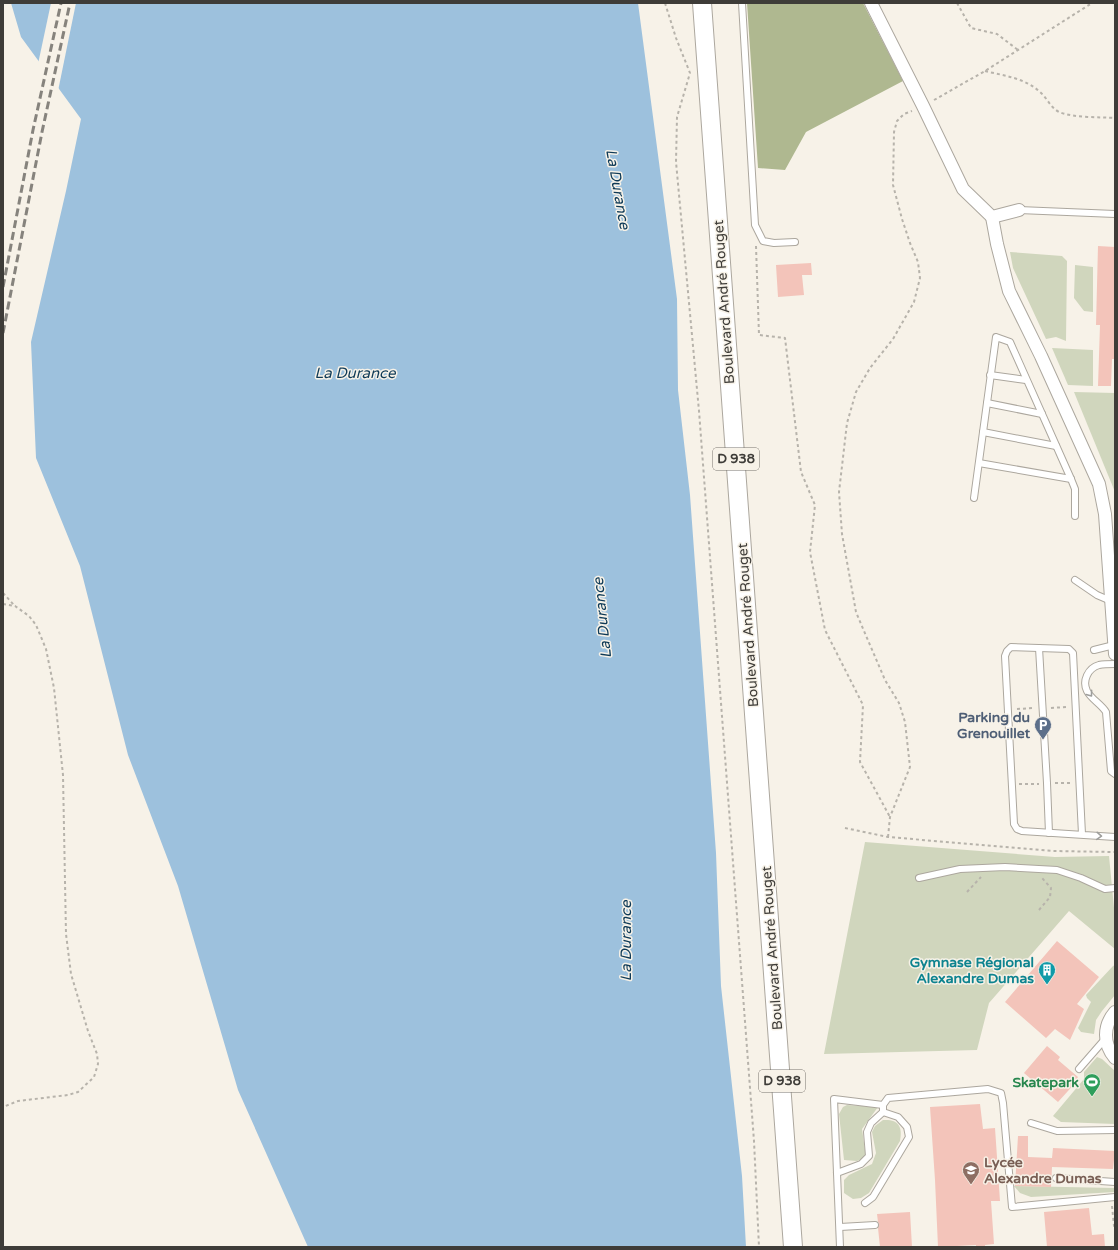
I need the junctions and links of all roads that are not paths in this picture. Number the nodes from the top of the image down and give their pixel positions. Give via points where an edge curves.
1 (702, 3) edge
2 (742, 3) edge
3 (871, 3) edge
4 (1019, 210) joint
5 (1115, 214) edge
6 (992, 217) junction
7 (795, 242) dead end
8 (990, 375) junction
9 (1026, 380) junction
10 (987, 404) junction
11 (1042, 414) junction
12 (983, 432) junction
13 (1056, 446) junction
14 (979, 463) junction
15 (1071, 479) junction
16 (974, 498) dead end
17 (1075, 516) dead end
18 (1075, 580) dead end
19 (1111, 601) junction
20 (1039, 648) junction
21 (1094, 650) dead end
22 (1115, 650) edge
23 (1115, 664) edge
24 (1086, 677) junction
25 (1074, 678) junction
26 (1115, 774) edge
27 (1049, 833) junction
28 (1082, 834) junction
29 (1115, 837) edge
30 (919, 878) dead end
31 (1115, 888) edge
32 (1115, 1012) edge
33 (1106, 1038) junction
34 (1115, 1058) edge
35 (1079, 1069) dead end
36 (883, 1105) junction
37 (883, 1112) junction
38 (1031, 1124) dead end
39 (1115, 1130) edge
40 (838, 1173) junction
41 (1056, 1178) dead end
42 (1115, 1182) edge
43 (1113, 1197) edge
44 (865, 1203) dead end
45 (875, 1225) dead end
46 (840, 1227) junction
47 (793, 1247) edge
48 (840, 1247) edge

1 - 47 main road, Boulevard André Rouget / D 938
2 - 7 lane via 755,225 763,241
3 - 6 street via 963,189
4 - 5 lane
4 - 6 street
6 - 19 street via 1009,291 1099,484 1108,522
8 - 9 lane
8 - 9 lane via 996,337 1010,342
8 - 10 lane
9 - 11 lane
10 - 11 lane
10 - 12 lane
11 - 13 lane
12 - 13 lane
12 - 14 lane
13 - 15 lane
14 - 15 lane
14 - 16 lane
15 - 17 lane via 1075,489
18 - 19 lane
19 - 22 street
20 - 25 lane via 1072,650
20 - 27 lane
20 - 27 lane via 1011,648 1005,656 1014,824 1022,831
21 - 22 lane
23 - 24 lane via 1094,667
24 - 25 lane
24 -> 26 lane via 1087,692 1106,712 1111,771
25 - 28 lane
27 - 28 lane
28 -> 29 lane
30 - 31 lane via 960,869 1005,867 1057,870 1105,889
32 - 33 street via 1106,1029
33 - 34 street via 1108,1048
33 - 35 lane
36 - 37 lane
36 - 40 lane via 834,1099
36 - 43 lane via 888,1098 988,1089 1000,1093 1012,1207
37 - 40 lane via 871,1123 867,1132 869,1156 861,1164
37 - 44 lane via 898,1117 907,1127 908,1137 873,1197
38 - 39 lane via 1057,1131
40 - 46 lane
41 - 42 lane
45 - 46 lane
46 - 48 lane

